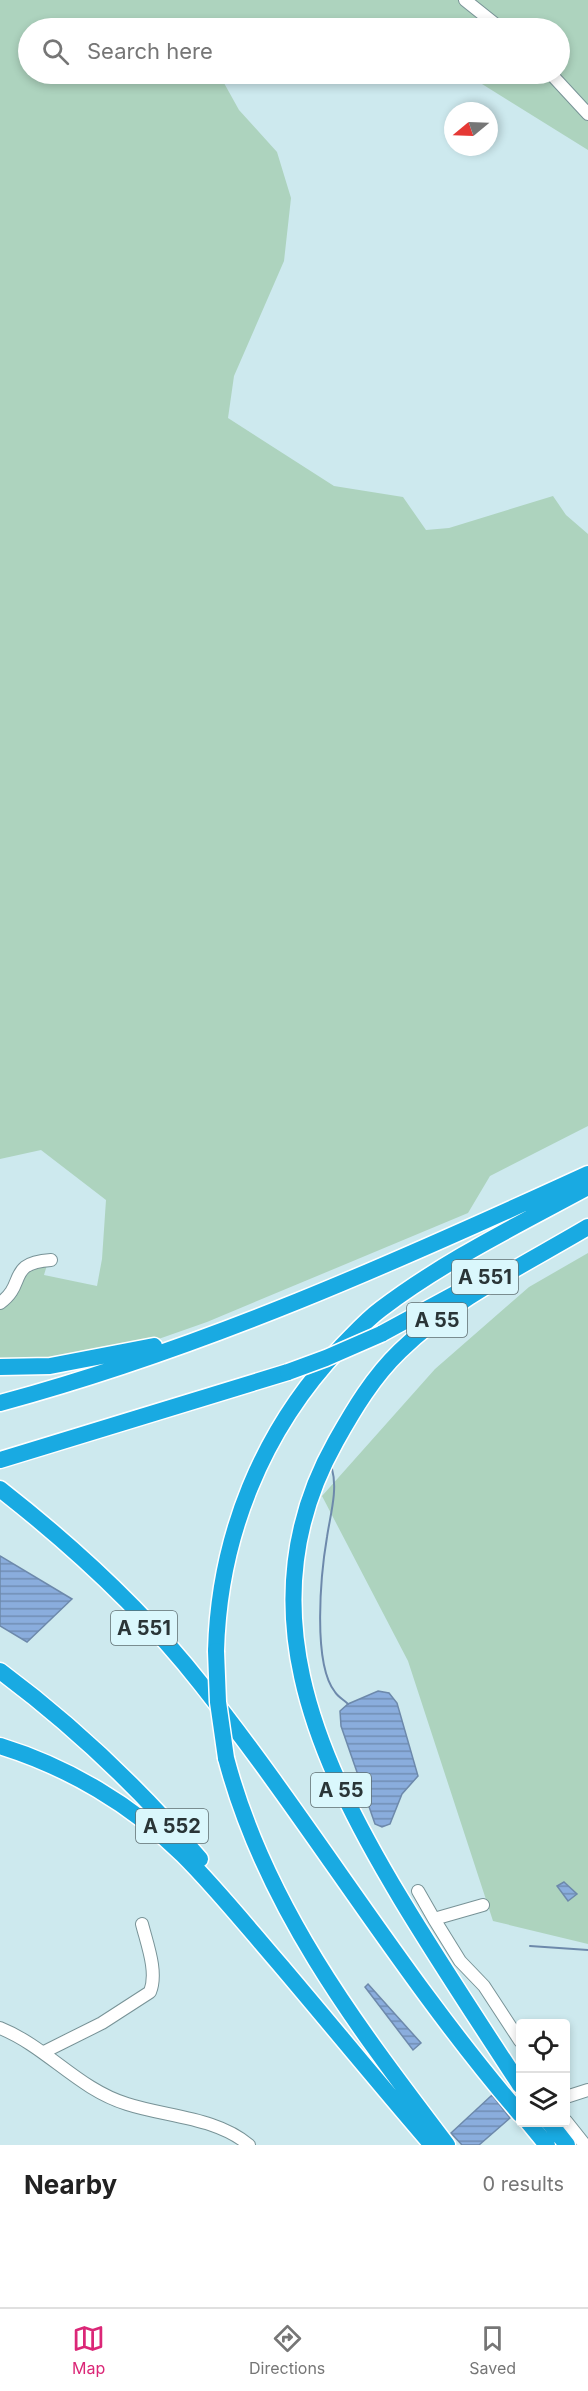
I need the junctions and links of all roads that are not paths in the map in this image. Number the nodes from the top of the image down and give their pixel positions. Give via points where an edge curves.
1 (465, 0) edge
2 (488, 18) edge
3 (560, 84) edge
4 (588, 114) edge
5 (588, 1174) edge
6 (588, 1187) edge
7 (588, 1217) edge
8 (588, 1227) edge
9 (51, 1260) dead end
10 (0, 1303) edge
11 (267, 1315) junction
12 (0, 1367) edge
13 (0, 1403) edge
14 (0, 1460) edge
15 (0, 1489) edge
16 (0, 1498) edge
17 (0, 1671) edge
18 (0, 1746) edge
19 (270, 1775) junction
20 (418, 1891) dead end
21 (483, 1905) dead end
22 (434, 1919) junction
23 (142, 1924) dead end
24 (316, 2007) junction
25 (0, 2028) edge
26 (516, 2035) edge
27 (44, 2052) junction
28 (516, 2079) edge
29 (588, 2091) edge
30 (570, 2096) edge
31 (516, 2109) edge
32 (570, 2126) edge
33 (532, 2127) edge
34 (553, 2127) edge
35 (249, 2145) edge
36 (432, 2145) edge
37 (447, 2145) edge
38 (547, 2145) edge
39 (567, 2145) edge
40 (585, 2145) edge

1 - 2 street
3 - 4 street
5 - 11 highway, A 551
6 - 37 highway, A 55, bridge via 422,1281 379,1311 322,1367 279,1427 255,1473 233,1533 220,1597 218,1702 226,1758 254,1845 292,1921 346,2007
7 - 14 highway, A 551, bridge via 381,1335 326,1358
8 - 28 highway, A 55 via 429,1325 398,1352 369,1386 319,1475 306,1516 294,1579 295,1630 302,1678 318,1737 337,1783 425,1939
9 - 10 street via 23,1267 11,1293
11 - 12 highway via 143,1349 50,1366
11 - 13 highway, A 551 via 133,1364
15 - 19 highway via 91,1564 138,1612 201,1684
16 - 19 highway, A 551 via 62,1547 121,1603
17 - 24 highway, A 552 via 85,1739 160,1812
18 - 24 highway, A 552 via 80,1779 158,1832 208,1882
19 - 31 highway via 385,1938
20 - 22 street
21 - 22 street
22 - 26 street via 460,1961 484,1986
23 - 27 street via 153,1976 150,1992 102,2023
24 - 36 highway, A 552
25 - 27 street
27 - 35 street via 106,2096 222,2128
29 - 30 street
32 - 40 street
33 - 38 highway
34 - 39 highway

